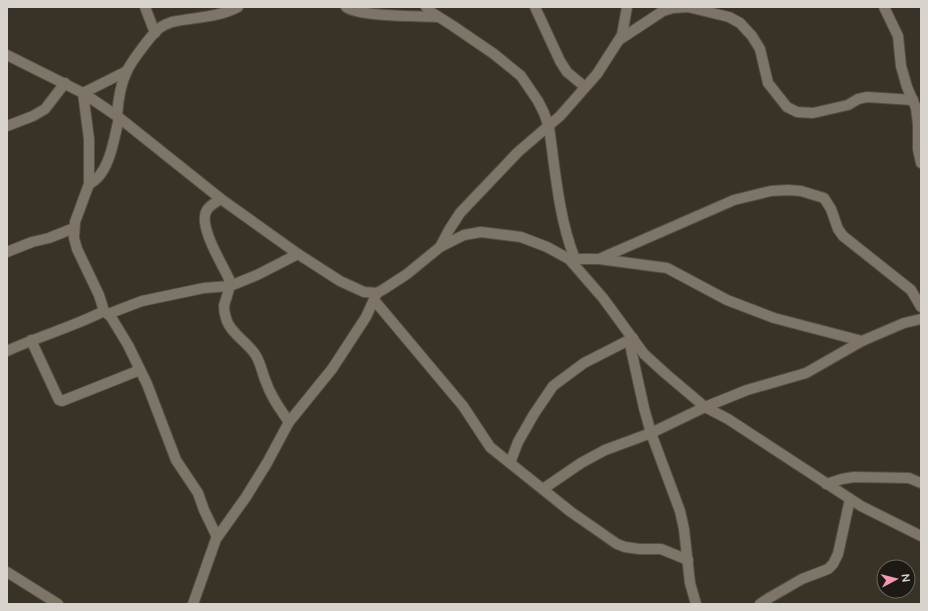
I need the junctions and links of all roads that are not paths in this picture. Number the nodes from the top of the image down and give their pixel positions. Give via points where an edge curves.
1 (145, 7) edge
2 (238, 7) edge
3 (346, 7) edge
4 (426, 7) edge
5 (535, 7) edge
6 (627, 7) edge
7 (725, 7) edge
8 (884, 7) edge
9 (438, 17) junction
10 (730, 17) junction
11 (155, 33) junction
12 (619, 40) junction
13 (7, 55) edge
14 (127, 70) junction
15 (65, 84) junction
16 (586, 87) junction
17 (83, 93) junction
18 (913, 100) junction
19 (118, 117) junction
20 (7, 126) edge
21 (549, 126) junction
22 (921, 163) edge
23 (89, 184) junction
24 (222, 199) junction
25 (74, 228) junction
26 (440, 247) junction
27 (7, 252) edge
28 (298, 254) junction
29 (572, 259) junction
30 (599, 259) junction
31 (230, 286) junction
32 (375, 296) junction
33 (921, 307) edge
34 (106, 312) junction
35 (921, 318) edge
36 (631, 339) junction
37 (31, 340) junction
38 (862, 341) junction
39 (7, 351) edge
40 (140, 370) junction
41 (705, 407) junction
42 (289, 422) junction
43 (651, 433) junction
44 (510, 463) junction
45 (921, 483) edge
46 (826, 484) junction
47 (543, 489) junction
48 (850, 499) junction
49 (921, 536) edge
50 (217, 537) junction
51 (688, 560) junction
52 (7, 572) edge
53 (58, 604) edge
54 (193, 604) edge
55 (696, 604) edge
56 (760, 604) edge

1 - 11 street
2 - 11 street via 206,18 171,22 160,27
3 - 9 street via 367,14
4 - 9 street
5 - 16 street via 567,72
6 - 12 street
7 - 10 street
8 - 18 street via 898,36 901,66
9 - 21 street via 494,54 521,76 538,101
10 - 12 street via 688,7 667,9
10 - 18 street via 752,36 760,50 768,83 774,93 787,107 797,112 813,113 848,105 867,97
11 - 14 street
12 - 16 street
13 - 15 street
14 - 17 street
14 - 19 street via 119,95
15 - 17 street
15 - 20 street via 45,109
16 - 21 street
17 - 19 street
17 - 23 street
18 - 22 street via 917,113
19 - 23 street via 108,160 101,175
19 - 24 street
21 - 26 street via 518,152 460,214
21 - 29 street
23 - 25 street
24 - 28 street
24 - 31 street via 206,211 204,218 206,230
25 - 27 street
25 - 34 street via 77,248
26 - 29 street via 464,235 481,232 522,238
26 - 32 street
28 - 31 street
28 - 32 street via 340,281
29 - 30 street
29 - 36 street via 604,298
30 - 33 street via 734,200 771,191 801,191 824,198 843,236 911,290
30 - 38 street via 667,268 727,300 774,318
31 - 34 street via 204,288 142,301
31 - 42 street via 224,307 226,320 230,328 254,353 265,382
32 - 42 street via 366,317 332,369
32 - 44 street via 463,406 490,447
34 - 37 street
34 - 40 street via 128,345
35 - 38 street
36 - 41 street via 644,354
36 - 43 street
36 - 44 street via 584,363 554,386 534,414 518,442
37 - 39 street
37 - 40 street via 56,396 62,401
38 - 41 street via 806,373 747,390
40 - 50 street via 176,460 198,493
41 - 43 street
41 - 46 street via 728,419
42 - 50 street via 246,497
43 - 47 street via 595,455
43 - 51 street via 680,511
44 - 47 street
45 - 46 street via 909,478 854,477
46 - 48 street
47 - 51 street via 617,544 639,549 661,549
48 - 49 street
48 - 56 street via 838,554 833,564
50 - 54 street
51 - 55 street via 690,583
52 - 53 street

